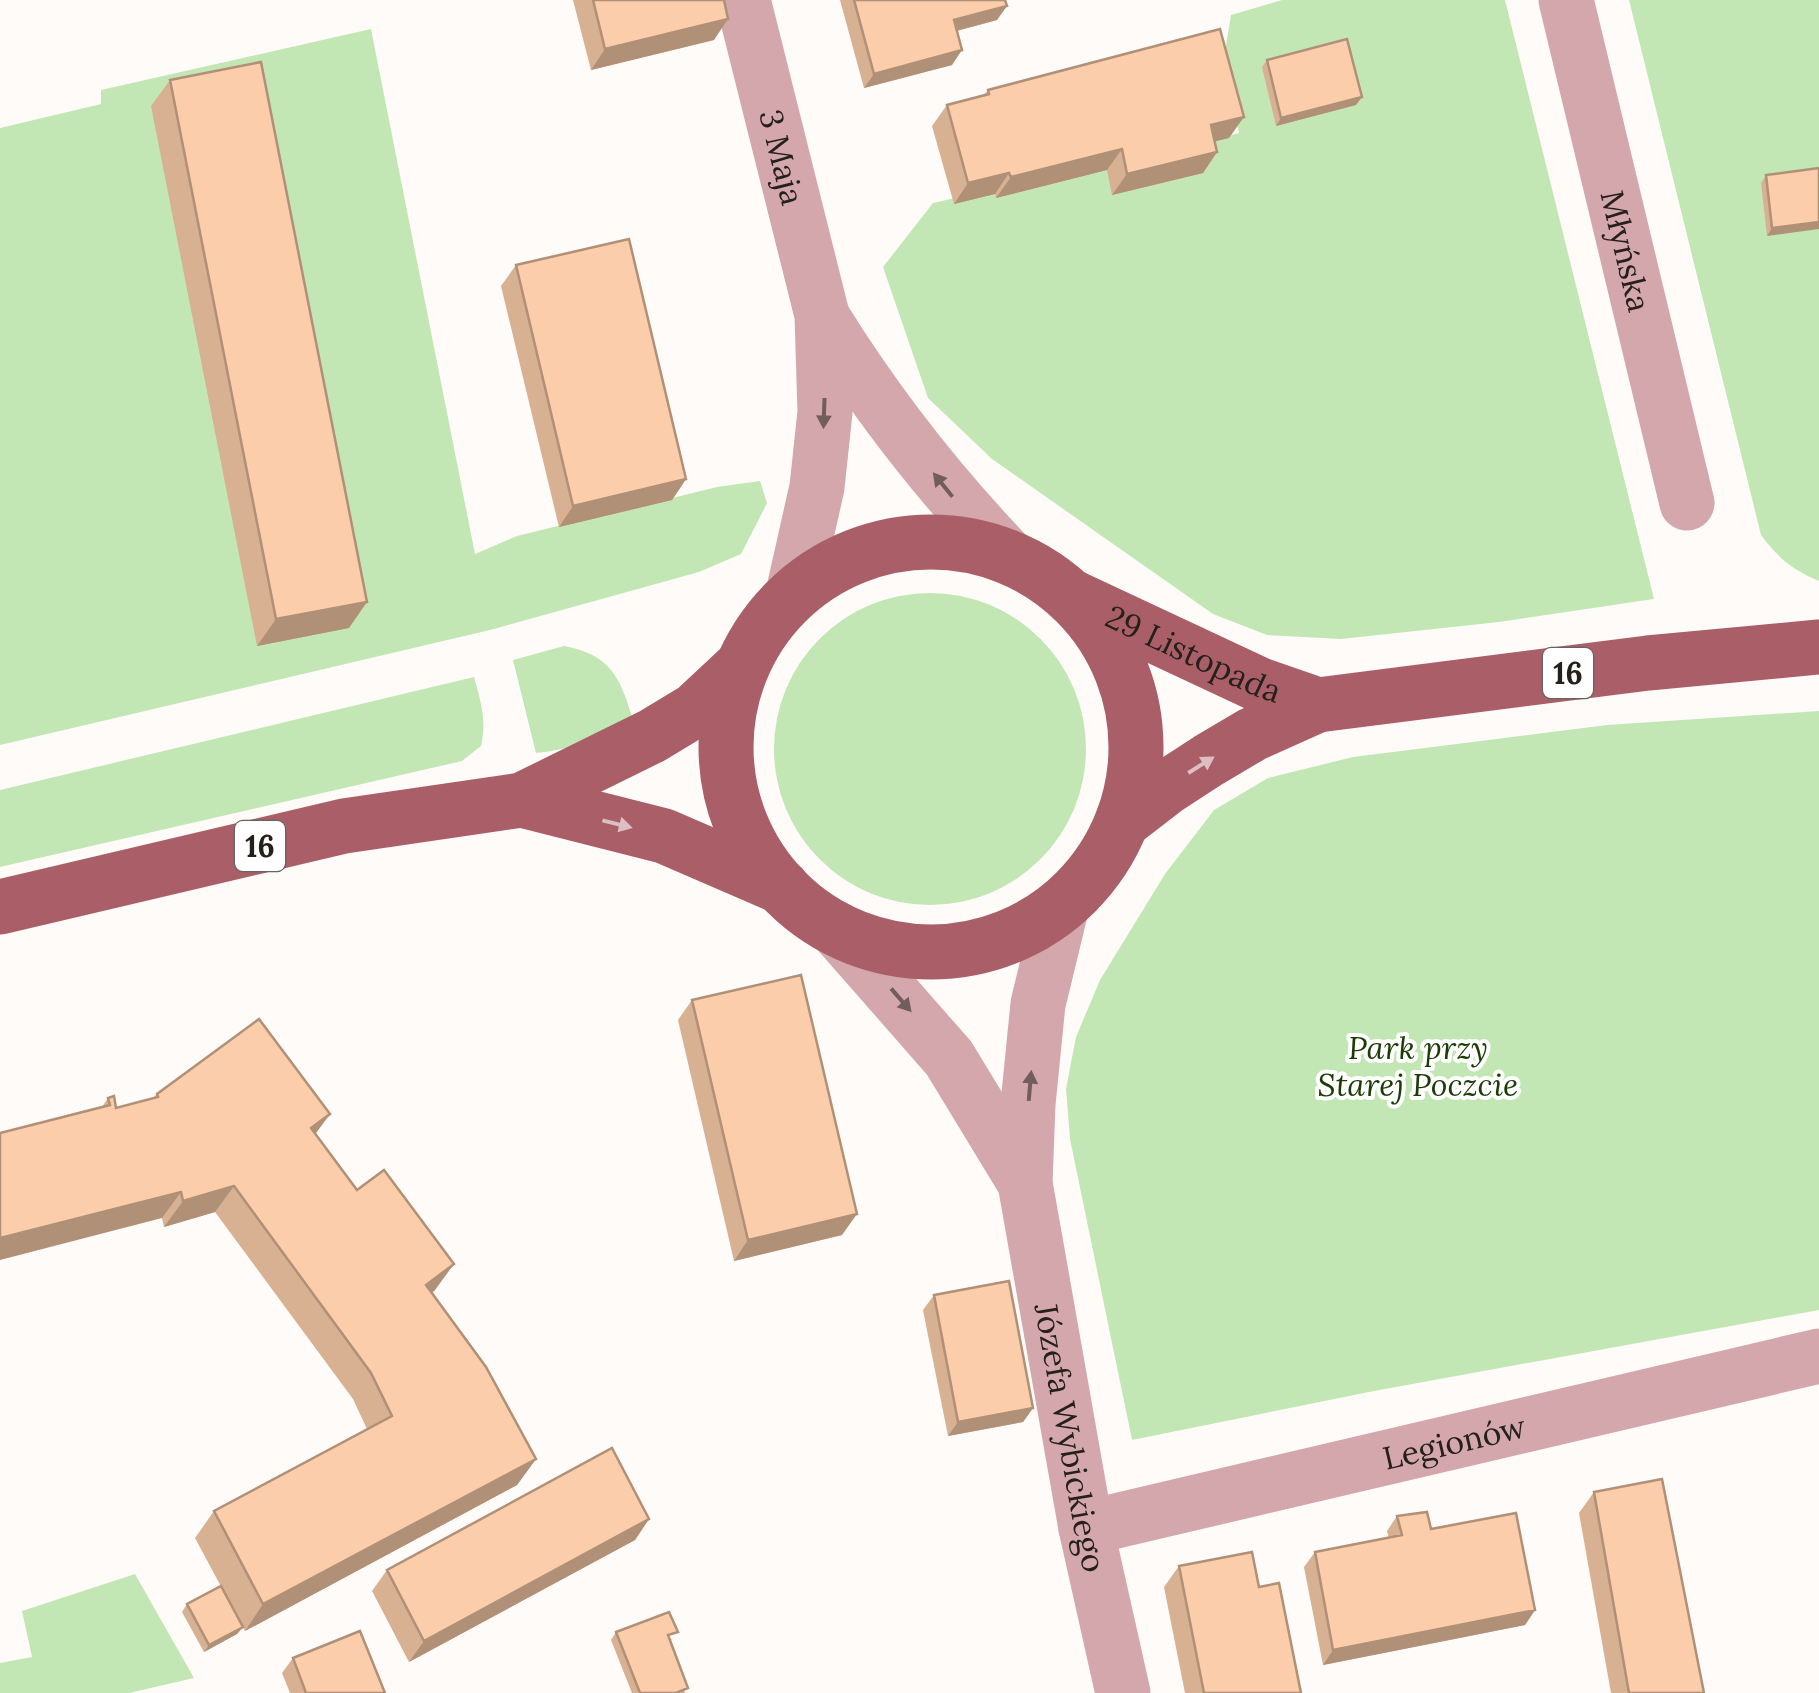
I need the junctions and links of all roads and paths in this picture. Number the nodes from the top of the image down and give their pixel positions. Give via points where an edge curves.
1 (743, 0) edge
2 (1566, 0) edge
3 (822, 315) junction
4 (1687, 503) dead end
5 (1009, 557) junction
6 (793, 594) junction
7 (1072, 598) junction
8 (1819, 646) edge
9 (741, 667) junction
10 (1318, 705) junction
11 (522, 800) junction
12 (1122, 822) junction
13 (782, 887) junction
14 (1062, 905) junction
15 (0, 907) edge
16 (835, 928) junction
17 (1025, 1183) junction
18 (1819, 1356) edge
19 (1086, 1528) junction
20 (1123, 1693) edge

1 - 3 street, 3 Maja
2 - 4 street, Młyńska
5 -> 3 street, 3 Maja via 897,428
3 -> 6 street, 3 Maja via 826,412
5 - 6 main road via 953,542 896,543 841,562
5 - 7 main road
6 - 9 main road
7 - 10 main road, 29 Listopada / 16
7 - 12 main road via 1104,636 1125,679 1136,726 1135,775
8 - 10 main road, 29 Listopada / 16
9 - 11 main road, 16 via 667,728
9 - 13 main road via 730,704 729,783 740,821
12 -> 10 main road, 29 Listopada / 16 via 1208,760
11 -> 13 main road, 16 via 664,836
11 - 15 main road, 16 via 344,826
12 - 14 main road via 1098,867
13 - 16 main road
14 - 16 main road via 1003,939 935,952 883,946
17 -> 14 street, Józefa Wybickiego via 1038,1004
16 -> 17 street, Józefa Wybickiego via 949,1058
17 - 19 street, Józefa Wybickiego
18 - 19 street, Legionów
19 - 20 street, Józefa Wybickiego

